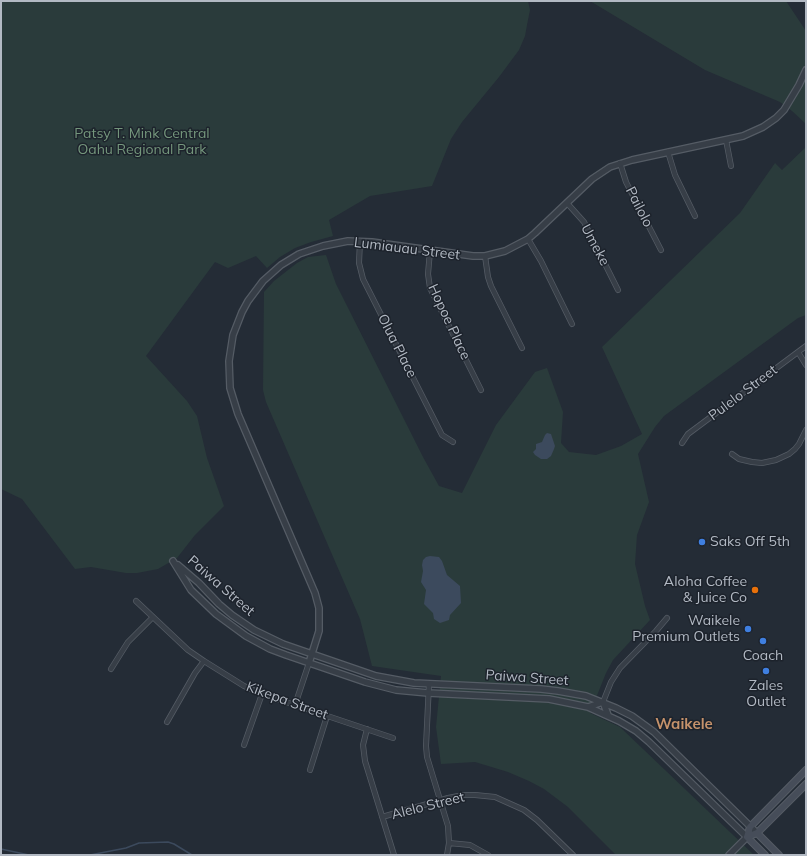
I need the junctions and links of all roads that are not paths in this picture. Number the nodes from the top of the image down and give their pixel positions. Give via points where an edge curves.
1 (806, 70) edge
2 (726, 140) junction
3 (668, 152) junction
4 (620, 163) junction
5 (731, 166) dead end
6 (566, 203) junction
7 (695, 216) dead end
8 (528, 239) junction
9 (360, 241) junction
10 (661, 250) dead end
11 (430, 251) junction
12 (485, 256) junction
13 (618, 290) dead end
14 (572, 324) dead end
15 (806, 346) edge
16 (522, 348) dead end
17 (798, 352) junction
18 (806, 365) edge
19 (481, 390) dead end
20 (806, 430) edge
21 (453, 442) dead end
22 (682, 443) dead end
23 (732, 454) dead end
24 (136, 600) dead end
25 (153, 617) junction
26 (667, 618) dead end
27 (312, 654) junction
28 (204, 661) junction
29 (309, 663) junction
30 (111, 669) dead end
31 (429, 684) junction
32 (428, 693) junction
33 (262, 694) junction
34 (602, 702) junction
35 (294, 705) junction
36 (588, 707) junction
37 (608, 715) junction
38 (327, 716) junction
39 (167, 722) dead end
40 (367, 729) junction
41 (393, 738) dead end
42 (244, 745) dead end
43 (310, 770) dead end
44 (806, 770) edge
45 (806, 784) edge
46 (441, 800) junction
47 (382, 817) junction
48 (750, 827) junction
49 (757, 833) junction
50 (747, 837) junction
51 (449, 843) junction
52 (394, 855) edge
53 (447, 855) edge
54 (488, 855) edge
55 (573, 855) edge
56 (729, 855) edge
57 (765, 855) edge
58 (779, 855) edge

1 - 2 street, Lumiauau Street via 789,102 776,118 754,132
2 - 3 street, Lumiauau Street
2 - 5 street
3 - 4 street, Lumiauau Street
3 - 7 street via 675,175
4 - 6 street, Lumiauau Street via 599,173
4 - 10 street, Pailolo via 626,182
6 - 8 street, Lumiauau Street
6 - 13 street, Umeke via 584,222
8 - 12 street, Lumiauau Street via 505,251
8 - 14 street
9 - 11 street, Lumiauau Street
9 - 21 street, Olua Place via 359,263 363,279 442,435
9 - 27 street, Lumiauau Street via 335,243 311,249 274,271 255,290 242,312 233,334 229,361 230,388 238,414 315,594 320,620
11 - 12 street, Lumiauau Street
11 - 19 street, Hopoe Place via 430,288
12 - 16 street via 491,286
15 - 17 street, Pulelo Street
17 - 18 street
17 - 22 street, Pulelo Street via 688,434
20 - 23 street via 795,449 776,460 752,462 739,459
24 - 25 street, Kikepa Street
25 - 28 street, Kikepa Street
25 - 30 street via 128,642
26 - 34 street via 620,668
27 - 29 street, Lumiauau Street
27 - 29 street, Paiwa Street via 283,644 244,624 173,561 191,590 229,625 270,649
27 - 31 street, Paiwa Street via 387,678
28 - 33 street, Kikepa Street via 228,677
28 - 39 street
29 - 32 street, Paiwa Street via 381,686
29 - 35 street, Lumiauau Street
31 - 32 street
31 - 34 street, Paiwa Street via 541,689 574,693
32 - 36 street, Paiwa Street via 549,700
32 - 46 street via 427,757
33 - 35 street, Kikepa Street
33 - 42 street
34 - 36 street
34 - 37 street
34 - 48 street, Paiwa Street via 632,716 654,732
35 - 38 street, Kikepa Street
36 - 37 street, Paiwa Street
37 - 50 street, Paiwa Street via 636,731 649,742
38 - 40 street, Kikepa Street
38 - 43 street
40 - 41 street, Kikepa Street
40 - 47 street via 364,745 365,762
44 - 48 main road
45 - 49 main road
46 - 47 street, Alelo Street
46 - 51 street via 448,826
46 - 55 street, Alelo Street via 475,795 506,801 537,820
47 - 52 street
48 - 49 street, Paiwa Street
48 - 50 main road
49 - 50 main road
49 - 58 main road, Paiwa Street
50 - 56 street
50 - 57 main road, Paiwa Street
51 - 53 street
51 - 54 street via 470,845

